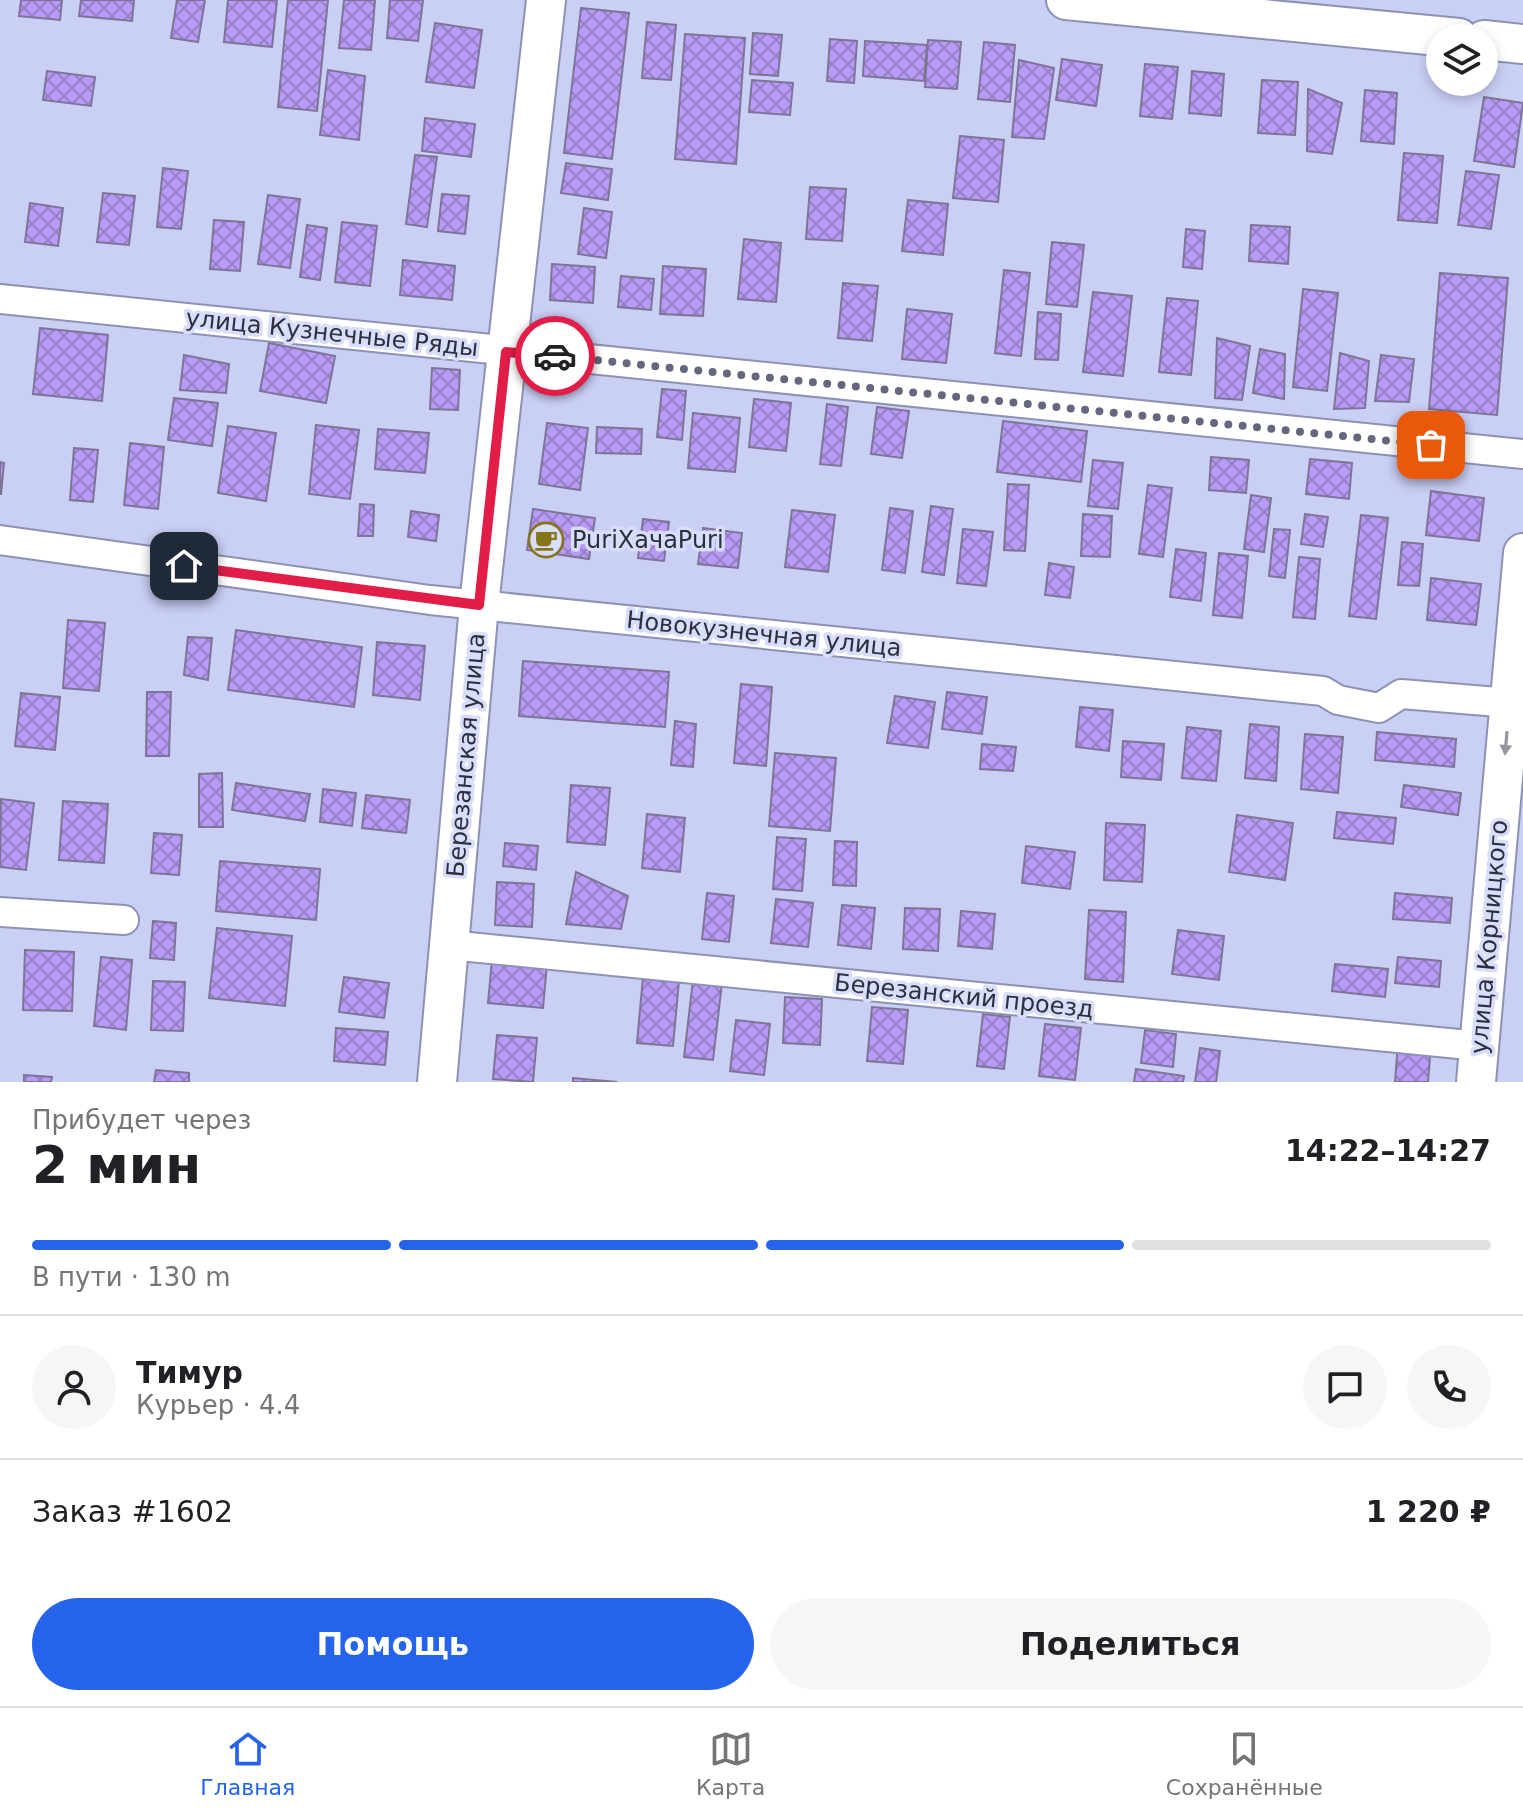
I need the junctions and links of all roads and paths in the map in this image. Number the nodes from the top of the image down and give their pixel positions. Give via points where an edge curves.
1 (546, 0) edge
2 (1066, 0) edge
3 (1426, 35) edge
4 (1498, 41) edge
5 (1523, 44) edge
6 (0, 299) edge
7 (506, 352) junction
8 (1523, 454) edge
9 (0, 540) edge
10 (1523, 553) edge
11 (479, 605) junction
12 (1516, 704) edge
13 (0, 912) edge
14 (124, 920) dead end
15 (449, 945) junction
16 (1478, 1064) edge
17 (437, 1082) edge

1 - 7 street, Березанская улица
2 - 3 street
4 - 5 street
6 - 7 street, улица Кузнечные Ряды
7 - 8 street, улица Кузнечные Ряды
7 - 11 street, Березанская улица
9 - 11 street, Новокузнечная улица
10 - 12 street, улица Корницкого
11 - 12 street, Новокузнечная улица via 1323,691 1338,700 1379,708 1401,694
11 - 15 street, Березанская улица
12 -> 16 street, улица Корницкого
13 - 14 street
15 - 16 street, Березанский проезд
15 - 17 street, Березанская улица

